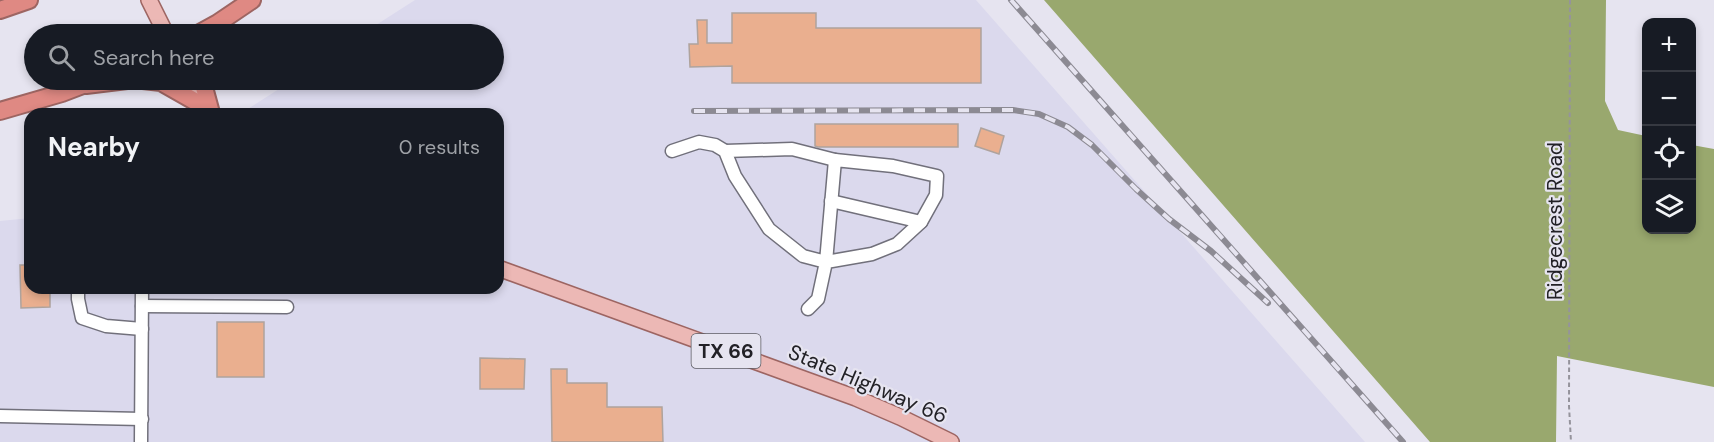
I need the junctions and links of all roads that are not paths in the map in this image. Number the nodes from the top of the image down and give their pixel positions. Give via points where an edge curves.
1 (29, 0) edge
2 (149, 0) edge
3 (247, 3) edge
4 (0, 10) edge
5 (161, 24) edge
6 (214, 24) edge
7 (227, 24) edge
8 (69, 90) edge
9 (178, 90) edge
10 (196, 90) edge
11 (204, 90) edge
12 (203, 108) edge
13 (206, 108) edge
14 (207, 108) edge
15 (0, 111) edge
16 (672, 151) dead end
17 (725, 151) junction
18 (835, 160) junction
19 (831, 201) junction
20 (921, 222) junction
21 (826, 262) junction
22 (504, 270) edge
23 (78, 294) edge
24 (142, 294) edge
25 (142, 306) junction
26 (287, 307) dead end
27 (808, 309) dead end
28 (142, 329) junction
29 (0, 416) edge
30 (141, 418) junction
31 (141, 442) edge
32 (951, 442) edge

1 - 4 highway
2 - 5 main road
3 - 6 highway
3 - 7 highway
8 - 15 highway
9 - 12 highway
10 - 13 main road
11 - 14 highway
16 - 17 street via 699,142
17 - 18 street via 792,149
17 - 21 street via 735,176 769,229 803,256
18 - 19 street
18 - 20 street via 938,176 936,195
19 - 20 street
19 - 21 street
20 - 21 street via 897,244 872,254
21 - 27 street via 818,299
22 - 32 main road, State Highway 66 / TX 66 via 856,398
23 - 28 street via 82,318 106,326
24 - 25 street
25 - 26 street
25 - 28 street
28 - 30 street
29 - 30 street
30 - 31 street

